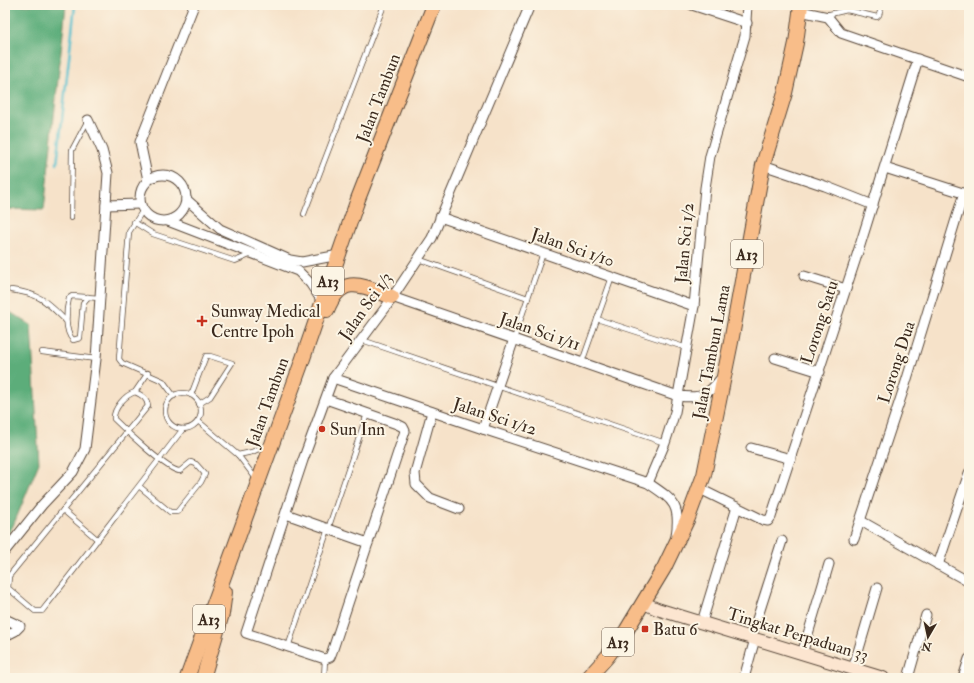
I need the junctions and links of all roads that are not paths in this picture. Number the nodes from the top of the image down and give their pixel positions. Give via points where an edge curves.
1 (194, 5) edge
2 (384, 5) edge
3 (434, 5) edge
4 (530, 5) edge
5 (692, 5) edge
6 (747, 5) edge
7 (850, 5) edge
8 (882, 5) edge
9 (800, 8) edge
10 (714, 9) edge
11 (847, 10) junction
12 (825, 15) junction
13 (747, 23) junction
14 (918, 59) junction
15 (969, 76) edge
16 (88, 120) joint
17 (763, 166) junction
18 (885, 168) junction
19 (148, 180) junction
20 (966, 194) edge
21 (186, 199) junction
22 (106, 205) junction
23 (873, 205) junction
24 (141, 207) junction
25 (304, 214) dead end
26 (440, 217) junction
27 (71, 218) dead end
28 (168, 221) junction
29 (134, 222) junction
30 (543, 253) junction
31 (252, 254) junction
32 (339, 255) junction
33 (418, 259) junction
34 (804, 276) dead end
35 (612, 277) junction
36 (846, 289) junction
37 (11, 290) dead end
38 (88, 297) junction
39 (392, 297) junction
40 (100, 298) junction
41 (528, 298) junction
42 (322, 301) junction
43 (694, 306) junction
44 (597, 319) junction
45 (66, 322) junction
46 (514, 339) junction
47 (361, 340) junction
48 (687, 348) junction
49 (42, 352) dead end
50 (775, 358) dead end
51 (96, 359) junction
52 (582, 362) junction
53 (300, 367) junction
54 (820, 372) junction
55 (148, 373) junction
56 (725, 373) junction
57 (333, 378) junction
58 (498, 386) junction
59 (135, 392) junction
60 (191, 395) junction
61 (174, 396) junction
62 (678, 396) junction
63 (326, 399) junction
64 (199, 404) junction
65 (432, 412) junction
66 (367, 413) junction
67 (198, 421) junction
68 (183, 428) junction
69 (483, 429) junction
70 (127, 430) junction
71 (272, 442) junction
72 (665, 443) junction
73 (751, 448) dead end
74 (238, 455) junction
75 (791, 459) junction
76 (159, 460) junction
77 (969, 473) edge
78 (257, 481) junction
79 (648, 483) junction
80 (139, 486) junction
81 (697, 494) junction
82 (737, 507) junction
83 (459, 509) dead end
84 (63, 510) junction
85 (286, 514) junction
86 (860, 521) junction
87 (328, 529) junction
88 (854, 539) dead end
89 (98, 540) junction
90 (782, 541) dead end
91 (368, 543) junction
92 (674, 546) junction
93 (5, 551) edge
94 (230, 560) junction
95 (829, 564) dead end
96 (938, 565) junction
97 (969, 582) edge
98 (877, 588) dead end
99 (644, 603) junction
100 (926, 615) dead end
101 (5, 619) edge
102 (702, 622) junction
103 (5, 636) edge
104 (753, 638) junction
105 (288, 647) junction
106 (211, 651) junction
107 (802, 654) junction
108 (325, 659) junction
109 (969, 659) edge
110 (853, 669) junction
111 (187, 678) edge
112 (203, 678) edge
113 (208, 678) edge
114 (324, 678) edge
115 (588, 678) edge
116 (744, 678) edge
117 (883, 678) edge
118 (908, 678) edge
119 (963, 678) edge

1 - 19 street via 140,142
2 - 25 lane
3 - 32 main road, Jalan Tambun / A13 via 360,194
4 - 26 street, Jalan Sci 1/3
5 - 10 street
6 - 13 street, Jalan Sci 1/2
7 - 11 lane
8 - 11 lane via 877,17
9 - 12 street
9 - 17 main road, Jalan Tambun Lama / A13 via 796,43 785,93
10 - 13 street
11 - 12 lane
12 - 14 street via 841,33
13 - 43 street, Jalan Sci 1/2 via 710,156
14 - 15 street
14 - 18 street, Lorong Satu
16 - 22 street via 102,150 108,173
16 - 27 lane via 72,150
17 - 23 street
17 - 56 main road, Jalan Tambun Lama / A13
18 - 20 street
18 - 23 street, Lorong Satu
19 - 21 street via 162,175 177,179 182,185
19 - 24 street via 141,191
20 - 86 street, Lorong Dua
21 - 28 street via 181,213
21 - 32 street via 220,229 290,260 302,262
22 - 24 street
22 - 40 street
23 - 36 street, Lorong Satu
24 - 28 street via 154,220
24 - 29 lane
26 - 30 street, Jalan Sci 1/10
26 - 33 street, Jalan Sci 1/3 via 432,238
28 - 31 street
29 - 31 lane via 152,234 235,261
29 - 55 lane via 129,232 119,359 122,363
30 - 35 street, Jalan Sci 1/10
30 - 41 lane
31 - 42 street via 298,271
32 - 42 main road, Jalan Tambun / A13
33 - 39 street, Jalan Sci 1/3
33 - 41 lane
34 - 36 street
35 - 43 street, Jalan Sci 1/10
35 - 44 lane
36 - 54 street, Lorong Satu
37 - 45 lane via 39,297
38 - 40 lane
38 - 45 lane via 69,298
38 - 45 lane via 83,303 78,340 71,338
39 - 46 street, Jalan Sci 1/11
39 - 47 street, Jalan Sci 1/3
39 - 53 main road via 354,285 341,288 334,294
40 - 51 street
41 - 46 lane
42 - 53 main road, Jalan Tambun / A13
43 - 48 street, Jalan Sci 1/2
44 - 48 lane
44 - 52 lane
46 - 52 street, Jalan Sci 1/11
46 - 58 street
47 - 57 street, Jalan Sci 1/3
47 - 58 lane
48 - 62 street, Jalan Sci 1/2
49 - 51 lane
50 - 54 street
51 - 93 street via 81,458 73,472
52 - 62 street, Jalan Sci 1/11
53 - 71 main road, Jalan Tambun / A13
54 - 75 street, Lorong Satu
55 - 59 lane
55 - 61 lane via 165,383
56 - 62 street, Jalan Sci 1/11 via 712,390 697,398
56 - 81 main road, Jalan Tambun Lama / A13 via 709,458
57 - 63 street, Jalan Sci 1/3
57 - 65 street, Jalan Sci 1/12
58 - 69 street
58 - 72 lane
59 - 70 lane via 147,400 148,406
59 - 70 lane via 122,402 114,414 114,419
60 - 61 lane via 183,393
60 - 64 lane
60 - 64 lane via 206,356 232,364 210,397
61 - 68 lane via 166,405 166,417 175,427
62 - 72 street, Jalan Sci 1/2
63 - 66 street
63 - 85 street, Jalan Sci 1/3
64 - 67 lane via 201,413
65 - 69 street, Jalan Sci 1/12
65 - 83 street via 415,473 416,484 430,498
66 - 87 lane
66 - 91 street via 397,424 405,431
67 - 68 lane
67 - 74 lane
68 - 76 lane
69 - 79 street, Jalan Sci 1/12
70 - 76 lane
70 - 84 lane
71 - 74 lane via 252,452
71 - 78 main road, Jalan Tambun / A13
72 - 79 street, Jalan Sci 1/2
73 - 75 street
74 - 78 lane
75 - 82 street, Lorong Satu via 770,519 762,520
76 - 80 lane
76 - 80 lane via 178,472 191,462 204,471 204,477 177,512 173,512
77 - 96 street
78 - 94 main road, Jalan Tambun / A13
79 - 92 street, Jalan Sci 1/12 via 668,497 676,508 678,519
80 - 89 lane
81 - 82 street, Lorong Satu
81 - 92 main road, Jalan Tambun Lama / A13
82 - 102 street
84 - 89 lane
84 - 89 lane via 9,576 8,588 35,611 42,610
85 - 87 street
85 - 105 street, Jalan Sci 1/3 via 246,633
86 - 88 street, Lorong Dua
86 - 96 street
87 - 91 street
87 - 105 lane
90 - 104 street
91 - 108 street via 332,652 330,657
92 - 99 main road, Jalan Tambun Lama / A13
94 - 106 main road via 222,614
94 - 111 main road, Jalan Tambun / A13
95 - 107 street
96 - 97 street
98 - 110 street
99 - 102 street, Tingkat Perpaduan 33
99 - 115 main road, Jalan Tambun Lama / A13 via 608,657
100 - 118 street
101 - 103 street via 20,626
102 - 104 street, Tingkat Perpaduan 33
104 - 107 street, Tingkat Perpaduan 33
104 - 116 street
105 - 108 street
106 - 112 main road
106 - 113 lane
107 - 110 street, Tingkat Perpaduan 33
108 - 114 lane
109 - 119 street
110 - 117 street, Tingkat Perpaduan 33

